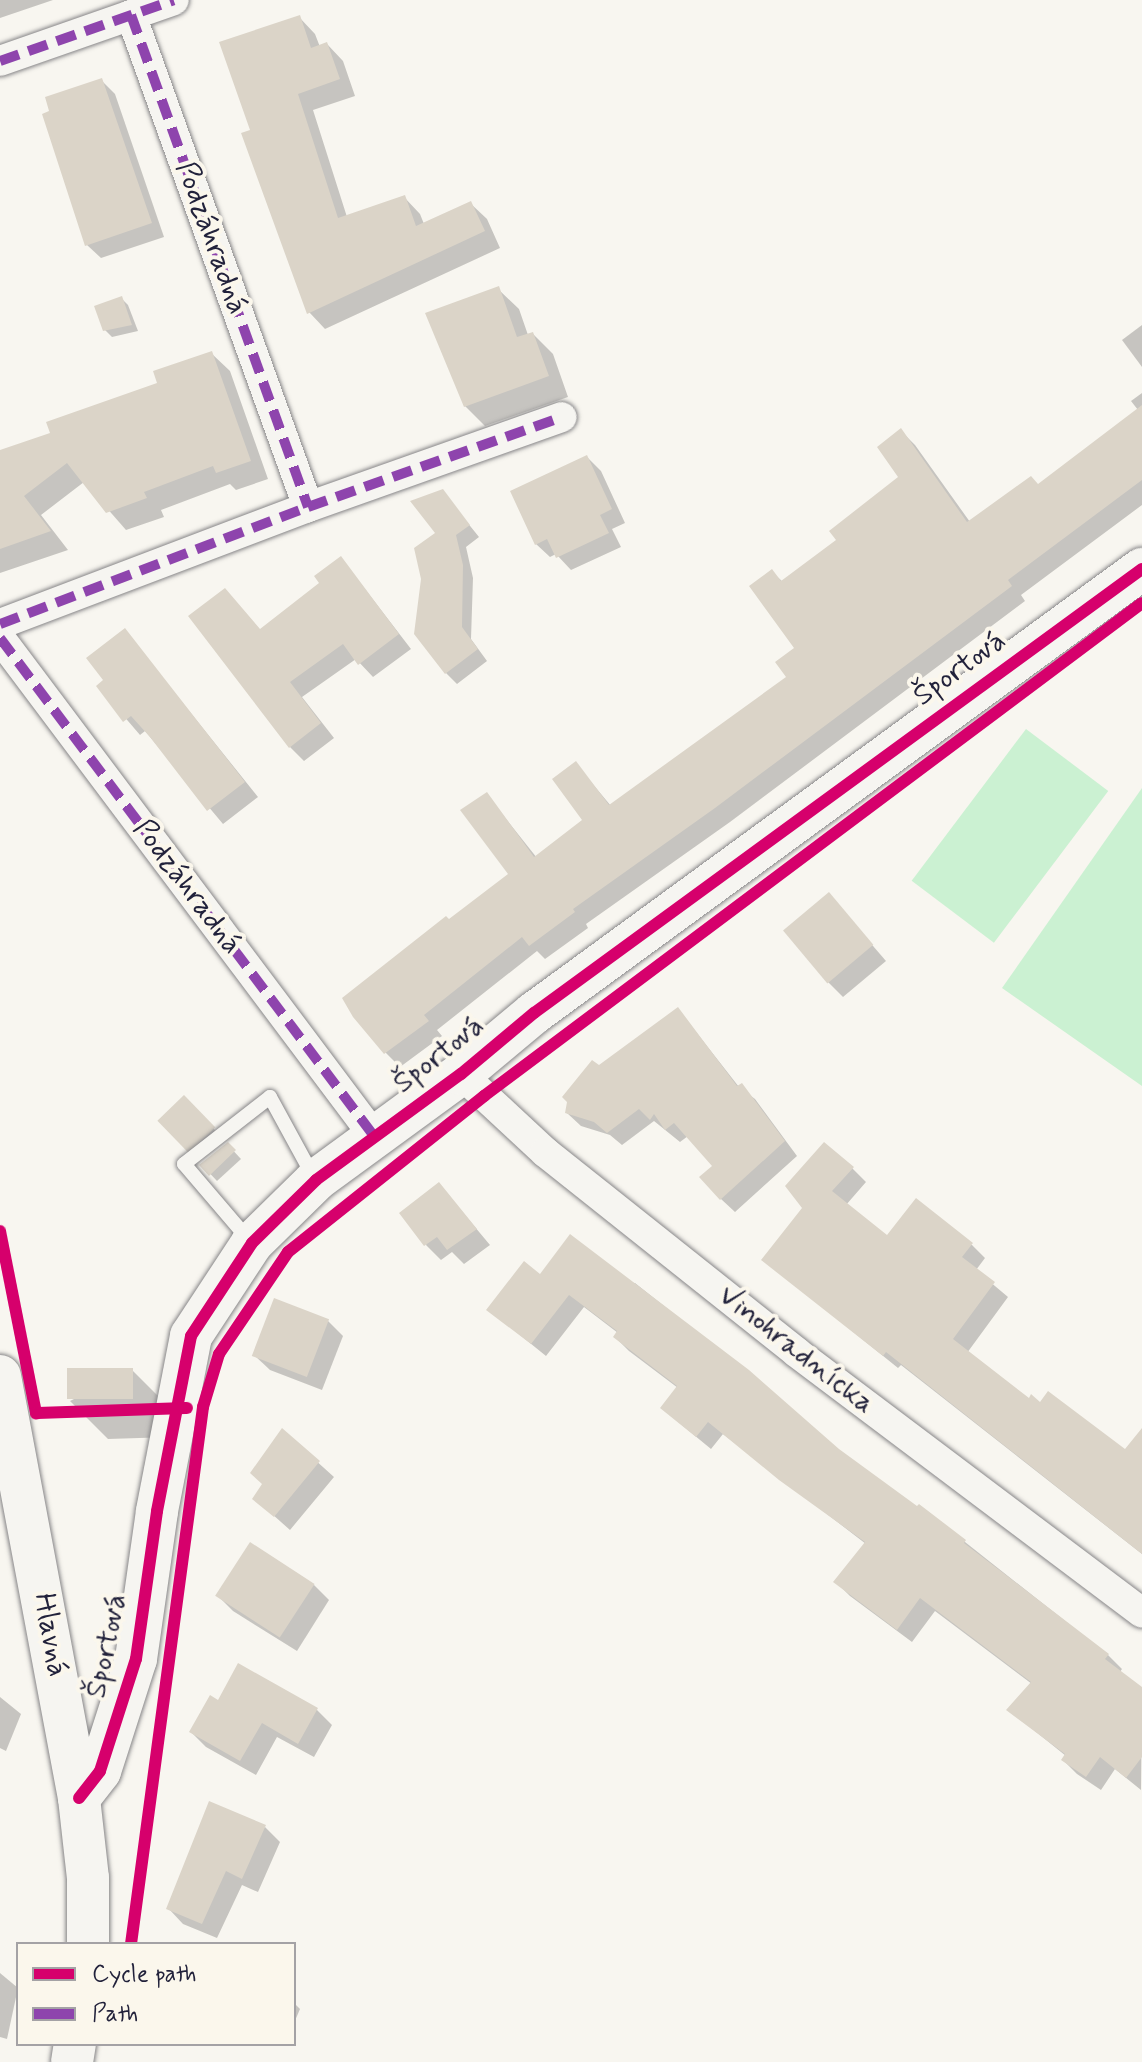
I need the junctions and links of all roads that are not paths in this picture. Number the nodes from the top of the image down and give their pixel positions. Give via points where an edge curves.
1 (174, 0) edge
2 (131, 15) junction
3 (0, 61) edge
4 (562, 417) dead end
5 (308, 507) junction
6 (1142, 569) edge
7 (0, 624) edge
8 (0, 638) edge
9 (461, 1074) junction
10 (374, 1136) junction
11 (316, 1180) junction
12 (252, 1243) junction
13 (0, 1376) edge
14 (1142, 1613) edge
15 (79, 1798) junction
16 (88, 1942) edge

1 - 2 street
2 - 3 street
2 - 5 street, Podzáhradná
4 - 5 street
5 - 7 street
6 - 9 street, Športová via 534,1013
8 - 10 street, Podzáhradná
9 - 10 street, Športová
9 - 14 street, Vinohradnícka via 545,1152 784,1342
10 - 11 street, Športová
11 - 12 street, Športová
11 - 12 lane via 270,1097 184,1164
12 - 15 street, Športová via 191,1336 157,1511 136,1659 100,1771
13 - 15 street, Hlavná
15 - 16 street, Hlavná

